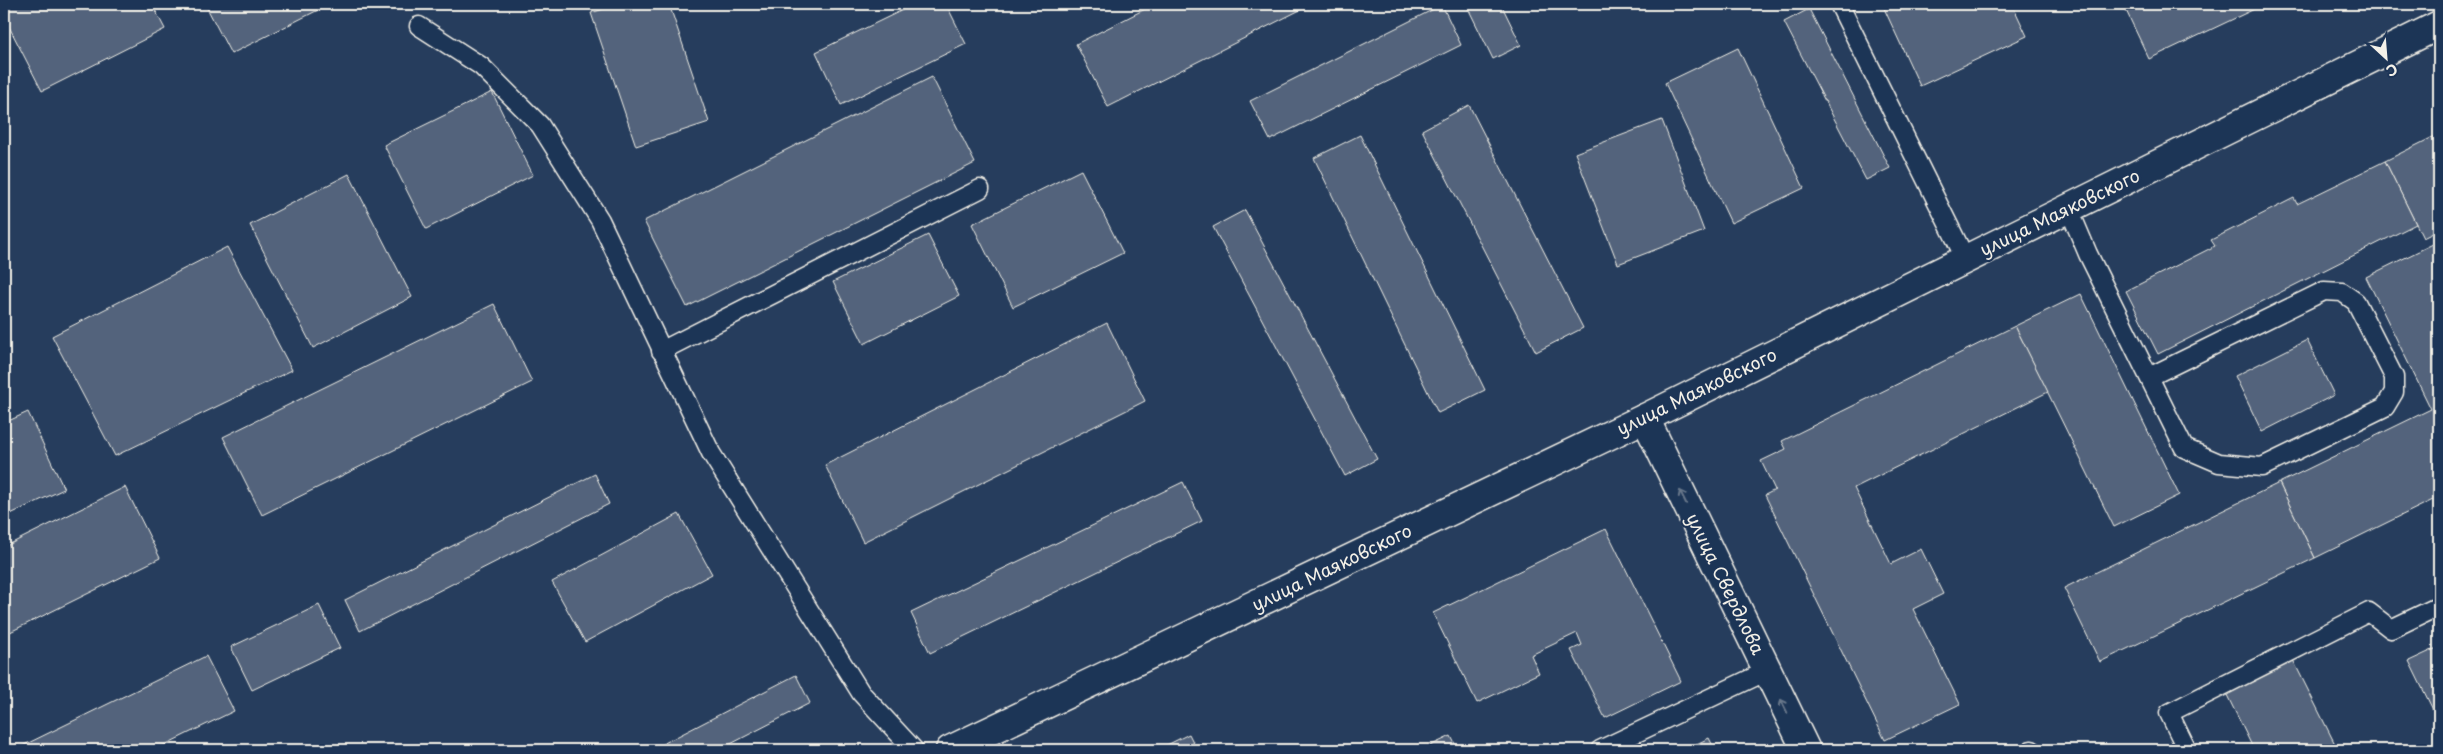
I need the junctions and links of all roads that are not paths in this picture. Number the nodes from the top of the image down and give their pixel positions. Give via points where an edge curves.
1 (1839, 4) edge
2 (2439, 25) edge
3 (419, 26) dead end
4 (980, 189) dead end
5 (2069, 209) junction
6 (1966, 260) junction
7 (661, 351) junction
8 (2149, 377) junction
9 (1645, 418) junction
10 (2439, 606) edge
11 (1767, 671) junction
12 (914, 750) edge
13 (950, 750) edge
14 (1600, 750) edge
15 (1806, 750) edge
16 (2186, 750) edge

1 - 6 lane
2 - 5 street, улица Маяковского
3 - 7 lane via 481,66 540,125 600,220
4 - 7 lane
5 - 6 street, улица Маяковского
5 - 8 lane
6 - 9 street, улица Маяковского
7 - 12 lane via 711,454 856,684
8 - 8 lane via 2324,291 2342,292 2356,302 2394,377 2394,392 2385,407 2262,467 2219,463 2184,448
11 -> 9 street, улица Свердлова
9 - 13 street, улица Маяковского
10 - 16 lane via 2391,629 2370,612 2169,714
11 - 14 lane
15 -> 11 street, улица Свердлова

